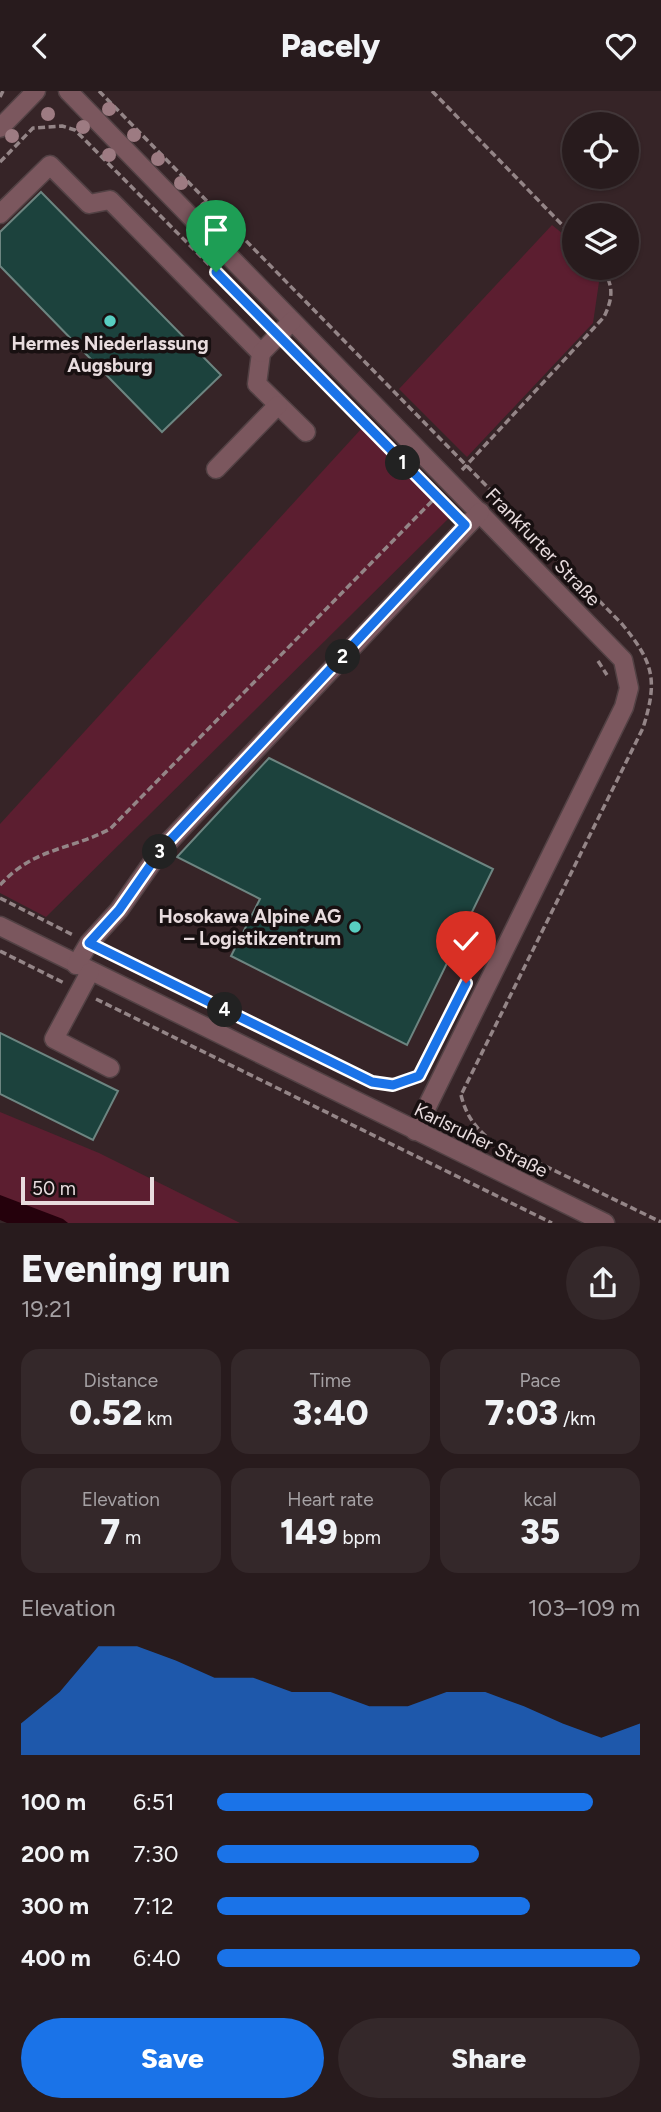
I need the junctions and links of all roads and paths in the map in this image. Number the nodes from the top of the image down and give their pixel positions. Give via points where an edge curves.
1 (3, 91) edge
2 (36, 91) edge
3 (68, 91) edge
4 (432, 91) edge
5 (0, 97) edge
6 (0, 128) edge
7 (0, 162) edge
8 (0, 214) edge
9 (562, 225) edge
10 (245, 239) dead end
11 (240, 242) dead end
12 (608, 280) edge
13 (292, 321) junction
14 (278, 335) junction
15 (261, 353) junction
16 (327, 384) dead end
17 (278, 405) junction
18 (306, 432) dead end
19 (383, 442) dead end
20 (216, 469) dead end
21 (451, 482) junction
22 (436, 497) junction
23 (480, 512) junction
24 (465, 525) junction
25 (595, 658) dead end
26 (608, 681) dead end
27 (0, 885) edge
28 (0, 898) edge
29 (0, 926) edge
30 (488, 940) dead end
31 (89, 943) junction
32 (0, 951) edge
33 (83, 969) junction
34 (79, 991) junction
35 (110, 1068) dead end
36 (419, 1076) junction
37 (440, 1085) junction
38 (415, 1131) junction
39 (661, 1222) edge
40 (552, 1223) edge
41 (606, 1223) edge

1 - 5 path
2 - 6 street
3 - 13 street, Frankfurter Straße
4 - 9 path
7 - 14 path via 33,128 62,125 75,130
8 - 15 street via 50,165 89,204 110,200
10 - 11 path
12 - 21 path via 611,302 604,317
13 - 14 street
13 - 21 street, Frankfurter Straße
14 - 15 street
14 - 16 path
15 - 17 street via 257,384
17 - 18 street
17 - 20 street
19 - 22 path
21 - 22 path
21 - 23 street, Frankfurter Straße
22 - 24 path
22 - 27 path via 110,829 45,852
23 - 24 street
23 - 37 street, Frankfurter Straße via 623,660 629,688 608,742
24 - 31 street via 161,850 119,910
25 - 26 path
28 - 31 path
29 - 33 street, Karlsruher Straße
30 - 36 path
31 - 33 street
31 - 36 path via 372,1082 393,1085
32 - 34 path
33 - 34 street
33 - 38 street, Karlsruher Straße
34 - 35 street via 54,1039
34 - 40 path
36 - 37 path
37 - 38 street, Frankfurter Straße
37 - 39 path via 461,1095 475,1128 489,1139
38 - 41 street, Karlsruher Straße

